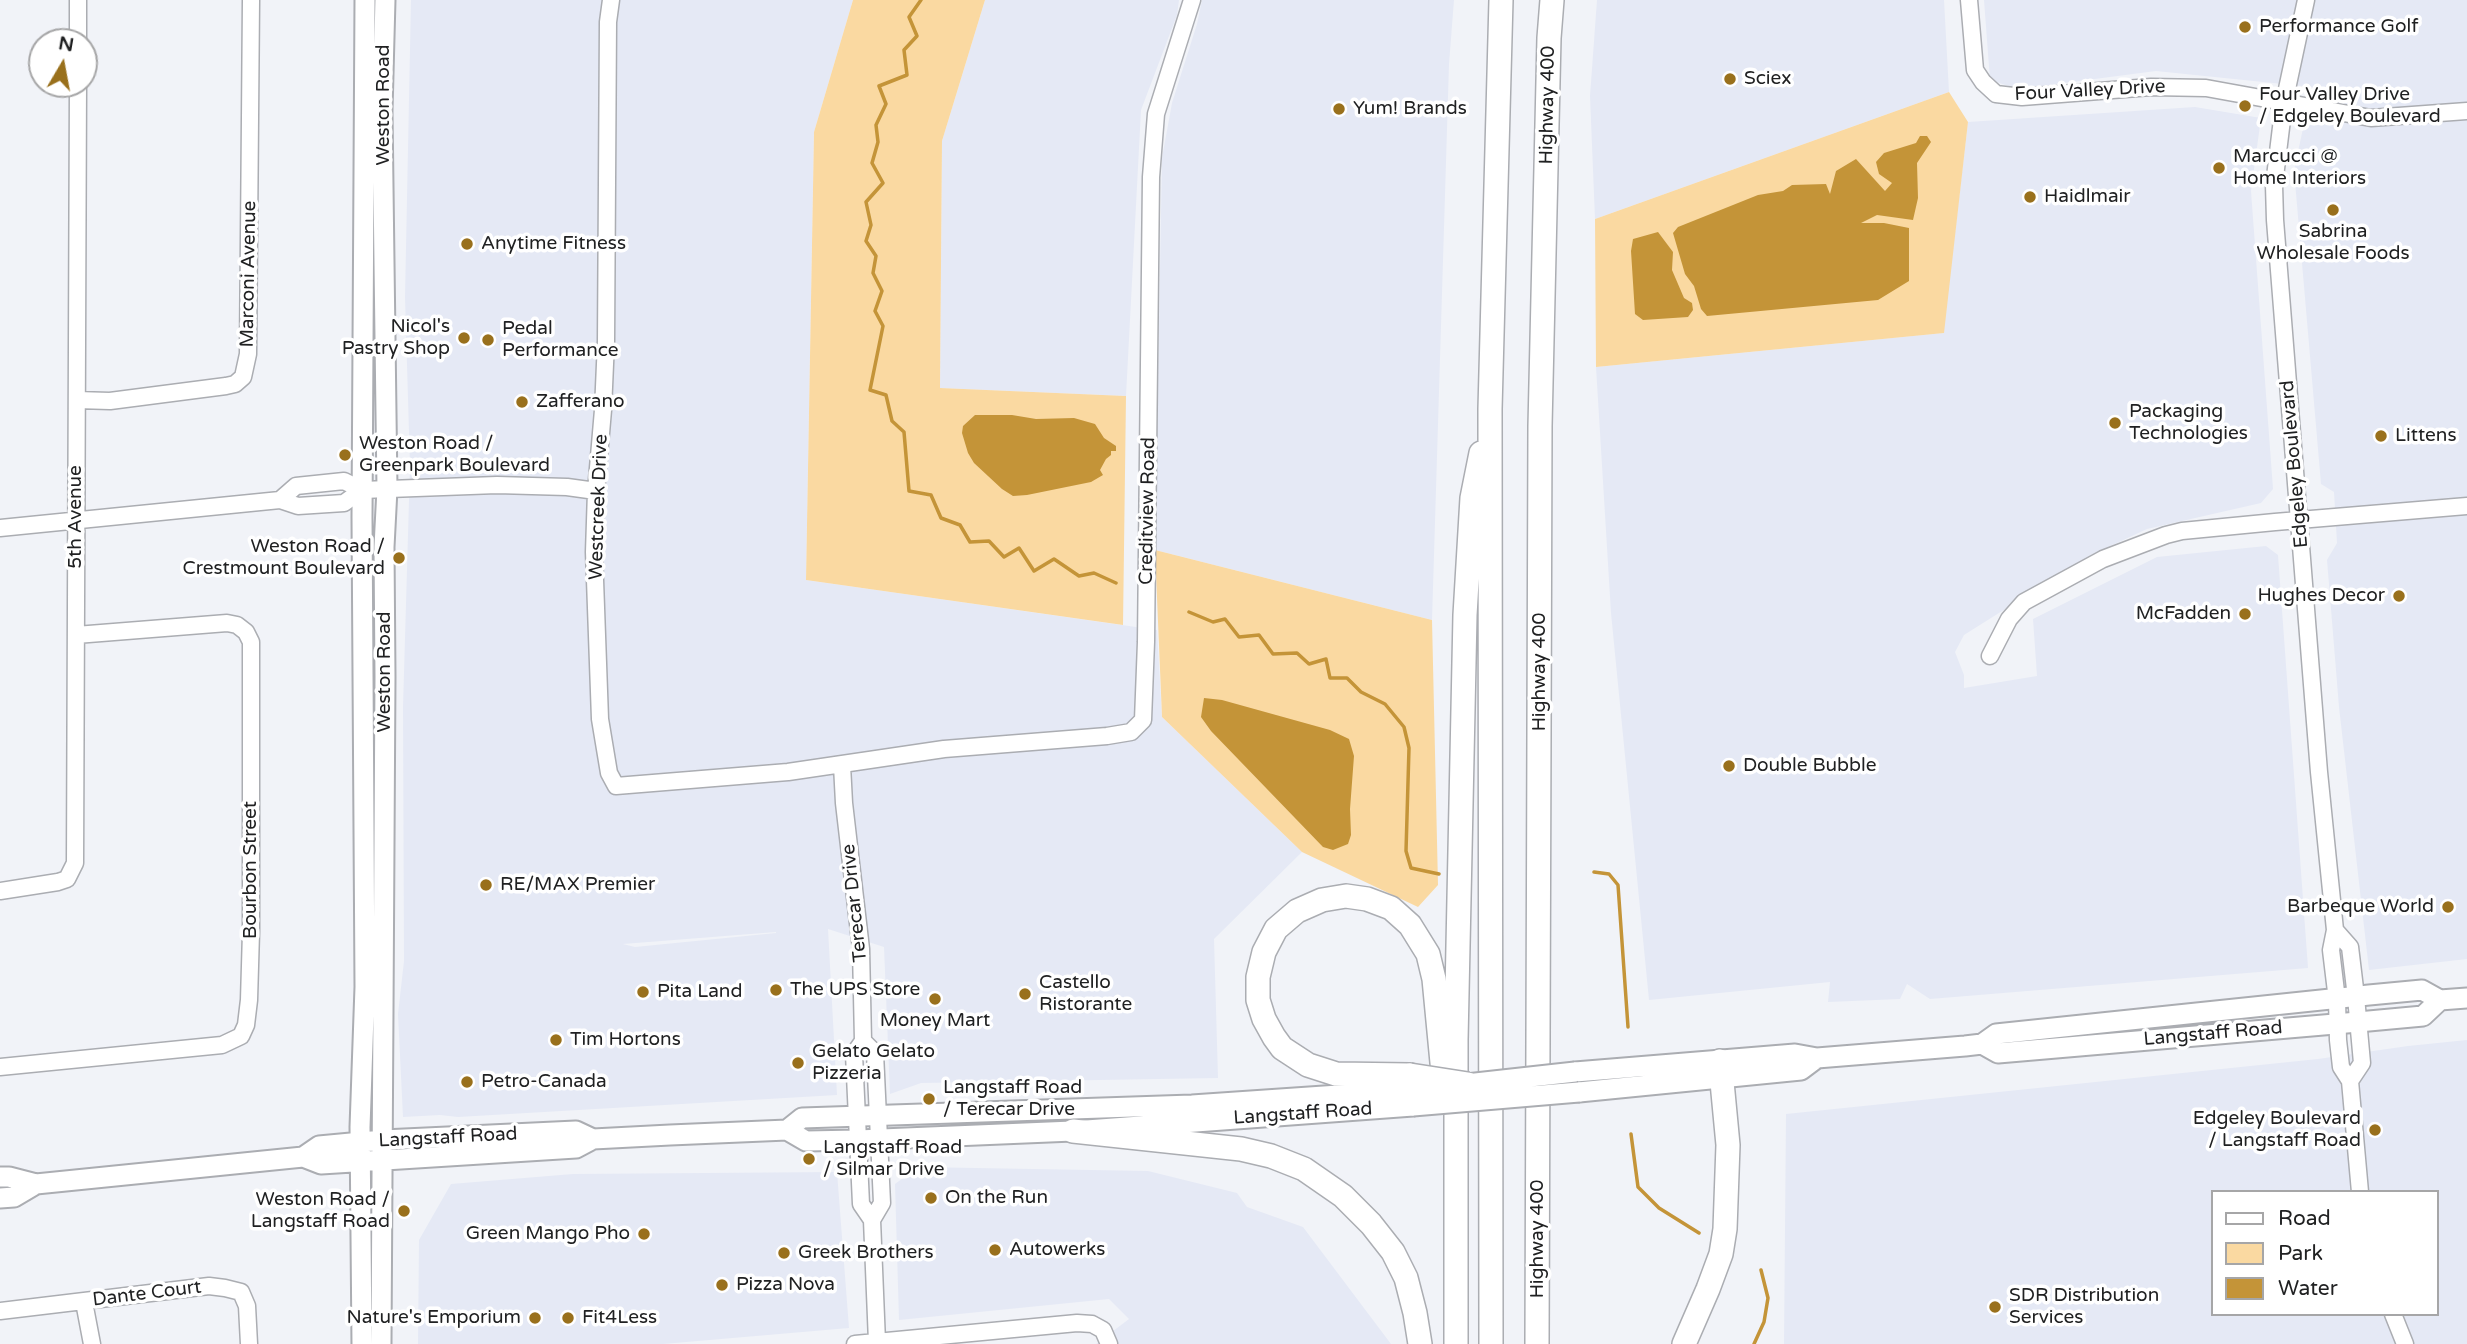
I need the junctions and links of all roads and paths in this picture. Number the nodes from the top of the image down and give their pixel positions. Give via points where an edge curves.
1 (78, 0) edge
2 (251, 0) edge
3 (365, 0) edge
4 (385, 0) edge
5 (611, 0) edge
6 (1192, 0) edge
7 (1501, 0) edge
8 (1552, 0) edge
9 (1969, 0) edge
10 (2306, 0) edge
11 (78, 28) edge
12 (78, 98) edge
13 (2284, 103) junction
14 (2467, 111) edge
15 (77, 400) junction
16 (1490, 409) junction
17 (387, 489) junction
18 (362, 490) junction
19 (596, 491) junction
20 (2467, 506) edge
21 (76, 520) junction
22 (2299, 520) junction
23 (0, 528) edge
24 (76, 635) junction
25 (1990, 656) dead end
26 (842, 765) junction
27 (0, 891) edge
28 (2346, 998) junction
29 (2467, 998) edge
30 (2440, 1000) junction
31 (2358, 1022) junction
32 (2337, 1024) junction
33 (1982, 1044) junction
34 (0, 1067) edge
35 (1721, 1069) junction
36 (2350, 1081) junction
37 (1468, 1084) joint
38 (1411, 1090) junction
39 (866, 1115) junction
40 (1455, 1120) junction
41 (787, 1130) junction
42 (1073, 1131) junction
43 (878, 1139) junction
44 (858, 1140) junction
45 (383, 1150) junction
46 (361, 1152) junction
47 (0, 1177) edge
48 (36, 1184) junction
49 (2360, 1190) edge
50 (0, 1198) edge
51 (872, 1220) junction
52 (85, 1302) junction
53 (0, 1311) edge
54 (2394, 1316) edge
55 (877, 1342) junction
56 (92, 1344) edge
57 (250, 1344) edge
58 (362, 1344) edge
59 (381, 1344) edge
60 (855, 1344) edge
61 (1109, 1344) edge
62 (1420, 1344) edge
63 (1456, 1344) edge
64 (1491, 1344) edge
65 (1537, 1344) edge
66 (1684, 1344) edge
67 (2406, 1344) edge

1 - 11 street
2 - 15 street, Marconi Avenue via 248,354 243,377 226,386 110,401
3 - 18 main road, Weston Road
4 - 17 main road, Weston Road
5 - 19 street, Westcreek Drive via 606,354
6 - 26 street, Creditview Road via 1156,114 1151,177 1143,720 1130,732 944,749
7 - 16 highway
8 - 65 highway, Highway 400 via 1540,426
9 - 13 street, Four Valley Drive via 1975,70 1996,94 2022,97 2151,87 2206,88
10 - 13 street, Edgeley Boulevard
12 - 15 street, 5th Avenue
13 - 14 street via 2371,118
13 - 22 street, Edgeley Boulevard via 2274,185 2275,220
15 - 21 street, 5th Avenue
16 - 40 highway via 1472,498 1465,615
16 - 64 highway
17 - 18 street
17 - 19 street via 497,485
17 - 45 main road, Weston Road
18 - 21 street via 344,481 296,486 280,500
18 - 46 main road, Weston Road via 365,987
19 - 26 street, Westcreek Drive via 600,719 609,773 617,786
20 - 22 street
21 - 23 street
21 - 24 street, 5th Avenue
22 - 25 street via 2182,531 2103,559 2024,602
22 - 28 street, Edgeley Boulevard via 2334,930 2331,950
24 - 27 street, 5th Avenue via 75,863 67,879 58,883
24 - 34 street, Bourbon Street via 227,623 246,632 251,642 251,932 246,1026 241,1037 222,1045
26 - 39 street, Terecar Drive via 861,949 863,1041 875,1053
28 - 30 main road, Langstaff Road via 2422,990
28 - 31 street, Edgeley Boulevard
28 - 32 street, Edgeley Boulevard
28 - 33 main road, Langstaff Road via 1996,1034
29 - 30 main road, Langstaff Road
30 - 31 main road, Langstaff Road via 2423,1016
31 - 32 main road, Langstaff Road
31 - 36 street, Edgeley Boulevard via 2362,1063
32 - 33 main road, Langstaff Road via 1998,1053
32 - 36 street, Edgeley Boulevard via 2341,1067
33 - 35 main road, Langstaff Road via 1817,1058 1801,1070
35 - 37 main road, Langstaff Road, bridge via 1575,1072
35 - 38 main road, Langstaff Road, bridge via 1579,1092
35 - 66 highway via 1728,1145 1725,1229 1721,1254
36 - 49 street, Edgeley Boulevard
37 - 38 highway, bridge
38 - 39 main road, Langstaff Road via 1192,1105
38 - 40 highway via 1308,1065 1273,1037 1258,1000 1258,977 1276,929 1297,911 1322,900 1367,899 1391,908 1420,938 1434,979 1445,1096
38 - 42 main road, Langstaff Road
39 - 41 main road, Langstaff Road via 802,1118
39 - 43 street, Terecar Drive
39 - 44 street
40 - 63 highway
41 - 44 main road, Langstaff Road via 806,1141
41 - 45 main road, Langstaff Road via 593,1139 576,1131
42 - 43 main road, Langstaff Road
42 - 62 highway via 1241,1149 1304,1169 1343,1196 1393,1252 1406,1278
43 - 44 main road, Langstaff Road
43 - 51 street, Terecar Drive via 882,1203
44 - 51 street via 861,1204
45 - 46 main road, Langstaff Road
45 - 59 main road, Weston Road
46 - 48 main road, Langstaff Road via 319,1146 303,1157
46 - 58 main road, Weston Road
47 - 48 main road, Langstaff Road
48 - 50 main road, Langstaff Road via 14,1197
51 - 55 street
52 - 53 street, Dante Court
52 - 56 street
52 - 57 street, Dante Court via 209,1286 233,1289 241,1293 247,1306
54 - 67 street
55 - 60 street
55 - 61 street via 1077,1323 1103,1330

